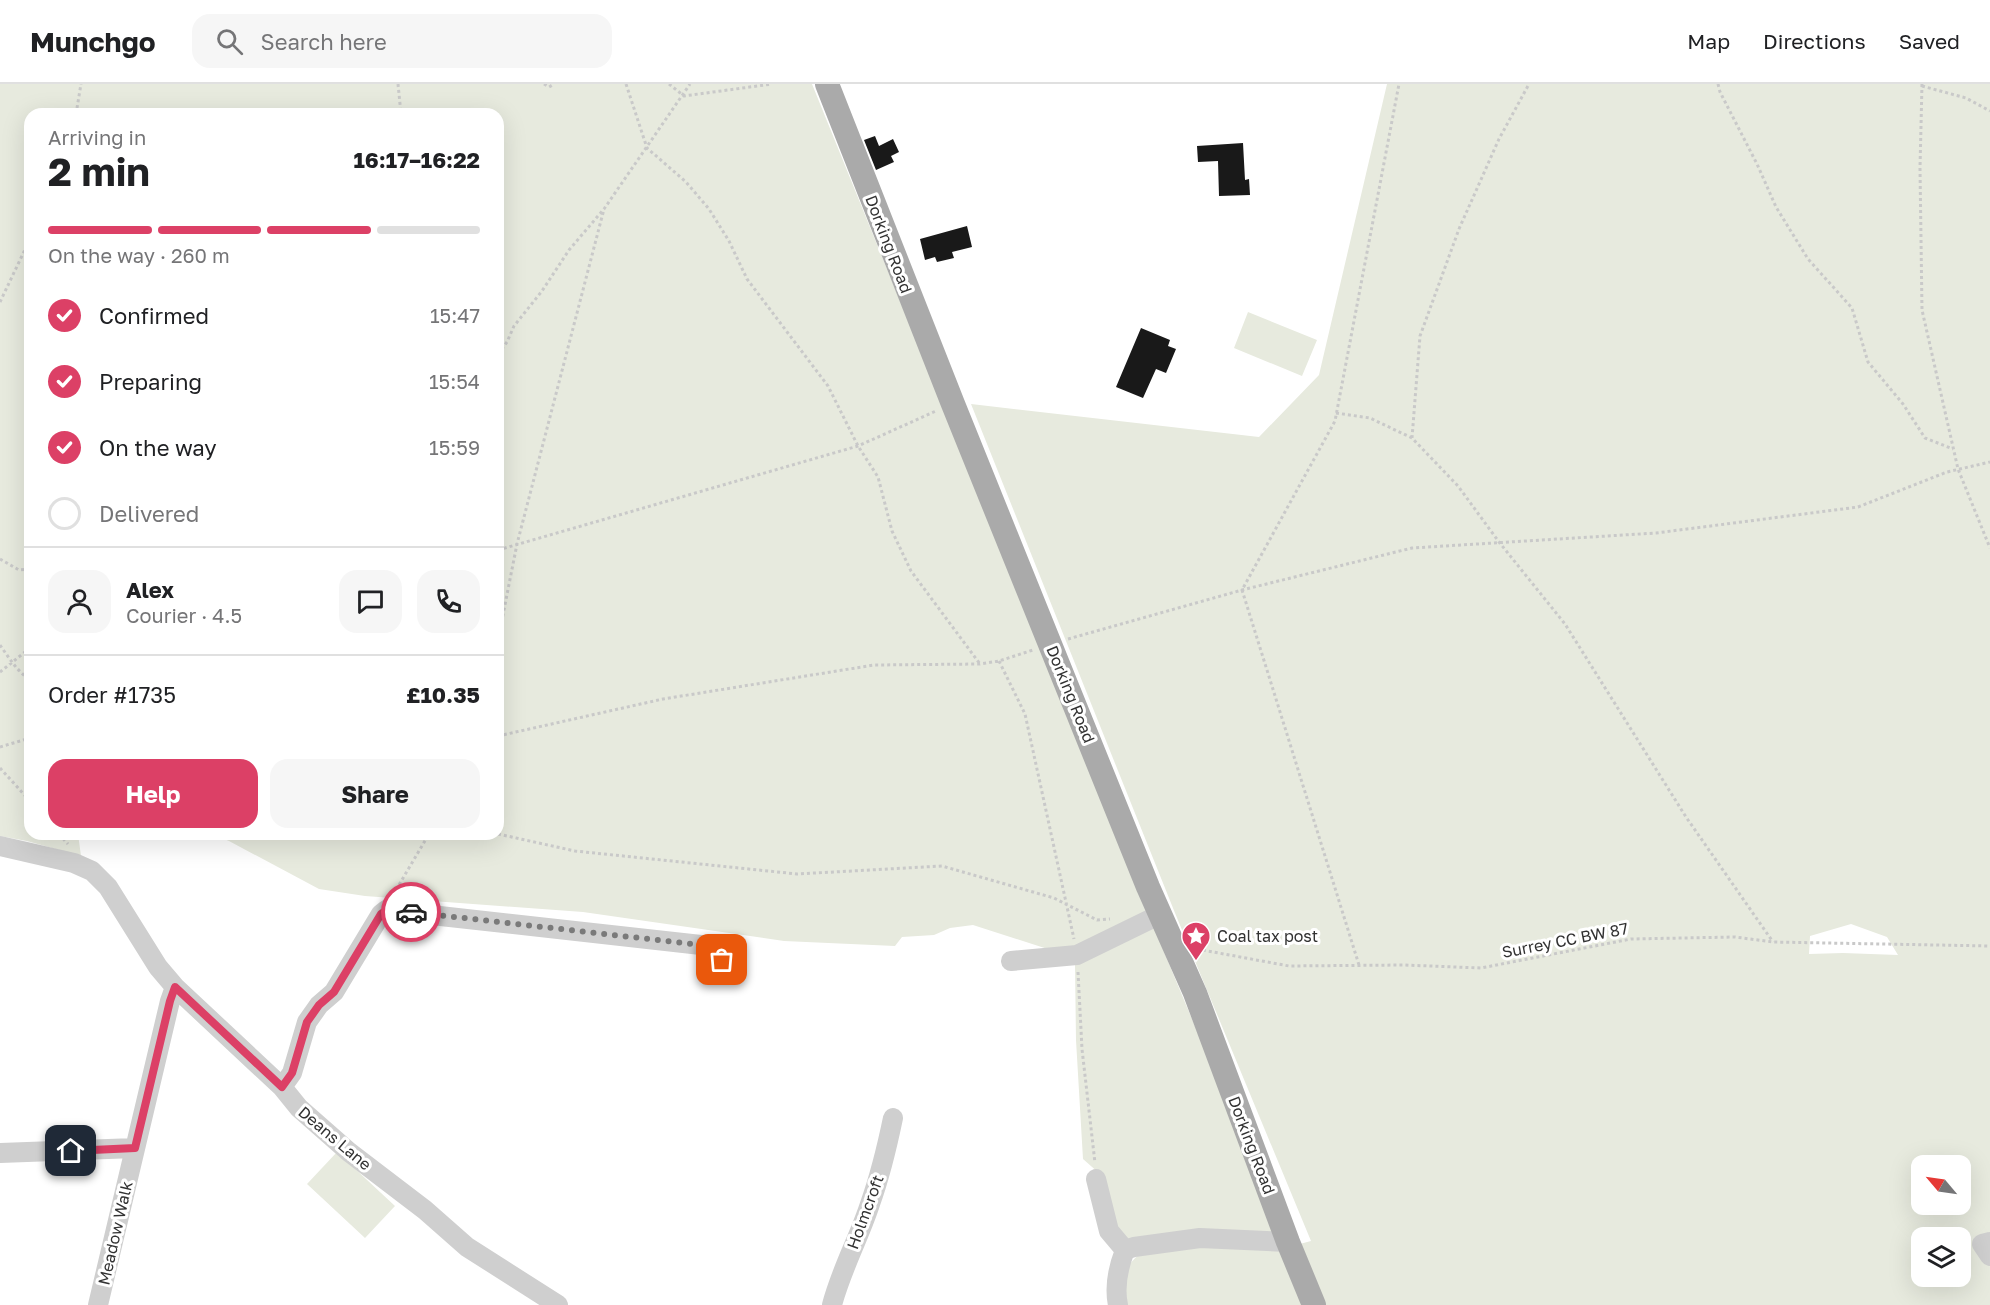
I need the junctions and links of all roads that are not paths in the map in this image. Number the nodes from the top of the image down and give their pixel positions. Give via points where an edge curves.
1 (827, 84) edge
2 (0, 846) edge
3 (1161, 914) junction
4 (1011, 961) dead end
5 (734, 974) dead end
6 (175, 987) junction
7 (282, 1087) junction
8 (893, 1118) dead end
9 (135, 1148) junction
10 (0, 1153) edge
11 (1096, 1179) road end
12 (1288, 1242) junction
13 (1990, 1242) edge
14 (1125, 1250) junction
15 (1990, 1256) edge
16 (98, 1305) edge
17 (558, 1305) edge
18 (832, 1305) edge
19 (1118, 1305) edge
20 (1314, 1305) edge

1 - 3 main road, Dorking Road via 952,404
2 - 6 street, Deans Lane via 92,871 108,887
3 - 4 street via 1077,955
3 - 12 main road, Dorking Road via 1195,993
5 - 7 street via 710,946 391,910 379,917 334,992 307,1022 292,1073
6 - 7 street, Deans Lane
6 - 9 street, Meadow Walk
7 - 17 street, Deans Lane via 323,1131 467,1247
8 - 18 street, Holmcroft via 870,1205
9 - 10 street
9 - 16 street, Meadow Walk
11 - 14 street via 1109,1231
12 - 14 street via 1200,1238
12 - 20 main road, Dorking Road
13 - 15 street via 1982,1245
14 - 19 street via 1116,1279

